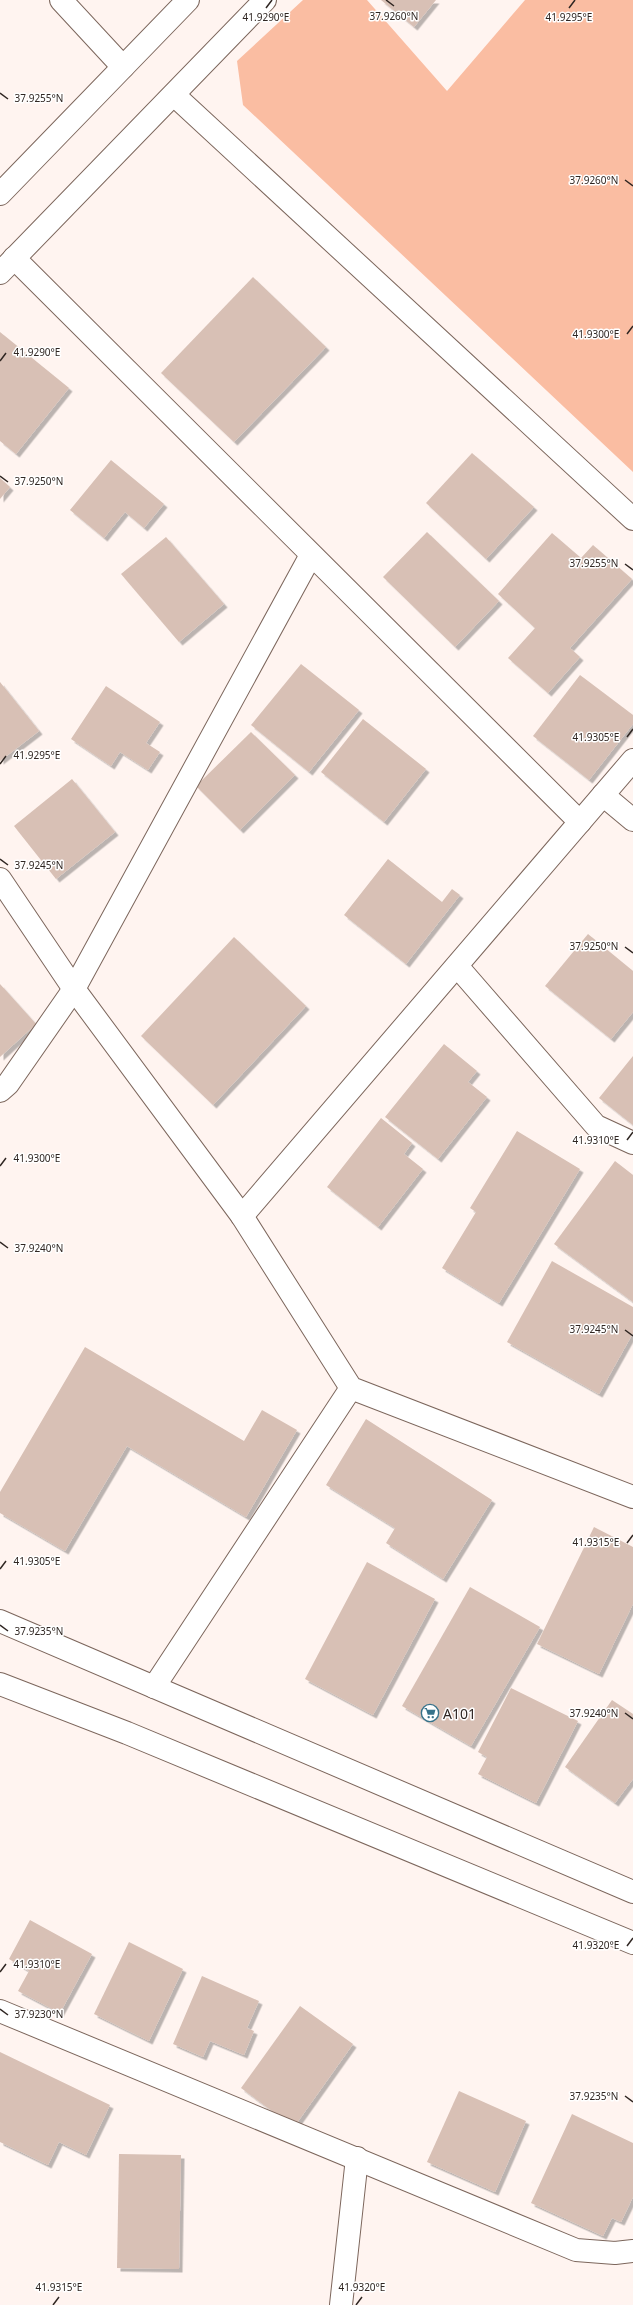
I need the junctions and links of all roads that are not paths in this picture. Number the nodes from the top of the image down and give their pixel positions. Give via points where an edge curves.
1 (61, 0) edge
2 (188, 0) edge
3 (265, 0) edge
4 (123, 67) junction
5 (174, 95) junction
6 (0, 194) edge
7 (7, 265) edge
8 (633, 519) edge
9 (311, 555) junction
10 (633, 760) edge
11 (603, 795) junction
12 (633, 820) edge
13 (580, 822) junction
14 (0, 879) edge
15 (457, 966) junction
16 (74, 990) junction
17 (0, 1092) edge
18 (633, 1143) edge
19 (242, 1216) junction
20 (351, 1388) junction
21 (633, 1497) edge
22 (0, 1622) edge
23 (0, 1684) edge
24 (154, 1687) junction
25 (633, 1892) edge
26 (633, 1943) edge
27 (0, 2011) edge
28 (357, 2158) junction
29 (633, 2251) edge
30 (341, 2305) edge

1 - 4 street
2 - 4 street
3 - 5 street
4 - 6 street
5 - 7 street
5 - 8 street
7 - 9 street
9 - 13 street
9 - 16 street
10 - 11 street
11 - 12 street
11 - 13 street
13 - 15 street
14 - 16 street
15 - 18 street via 596,1126
15 - 19 street
16 - 17 street
16 - 19 street
19 - 20 street
20 - 21 street
20 - 24 street
22 - 24 street
23 - 26 street via 127,1733
24 - 25 street
27 - 28 street
28 - 29 street via 576,2250 615,2253
28 - 30 street

